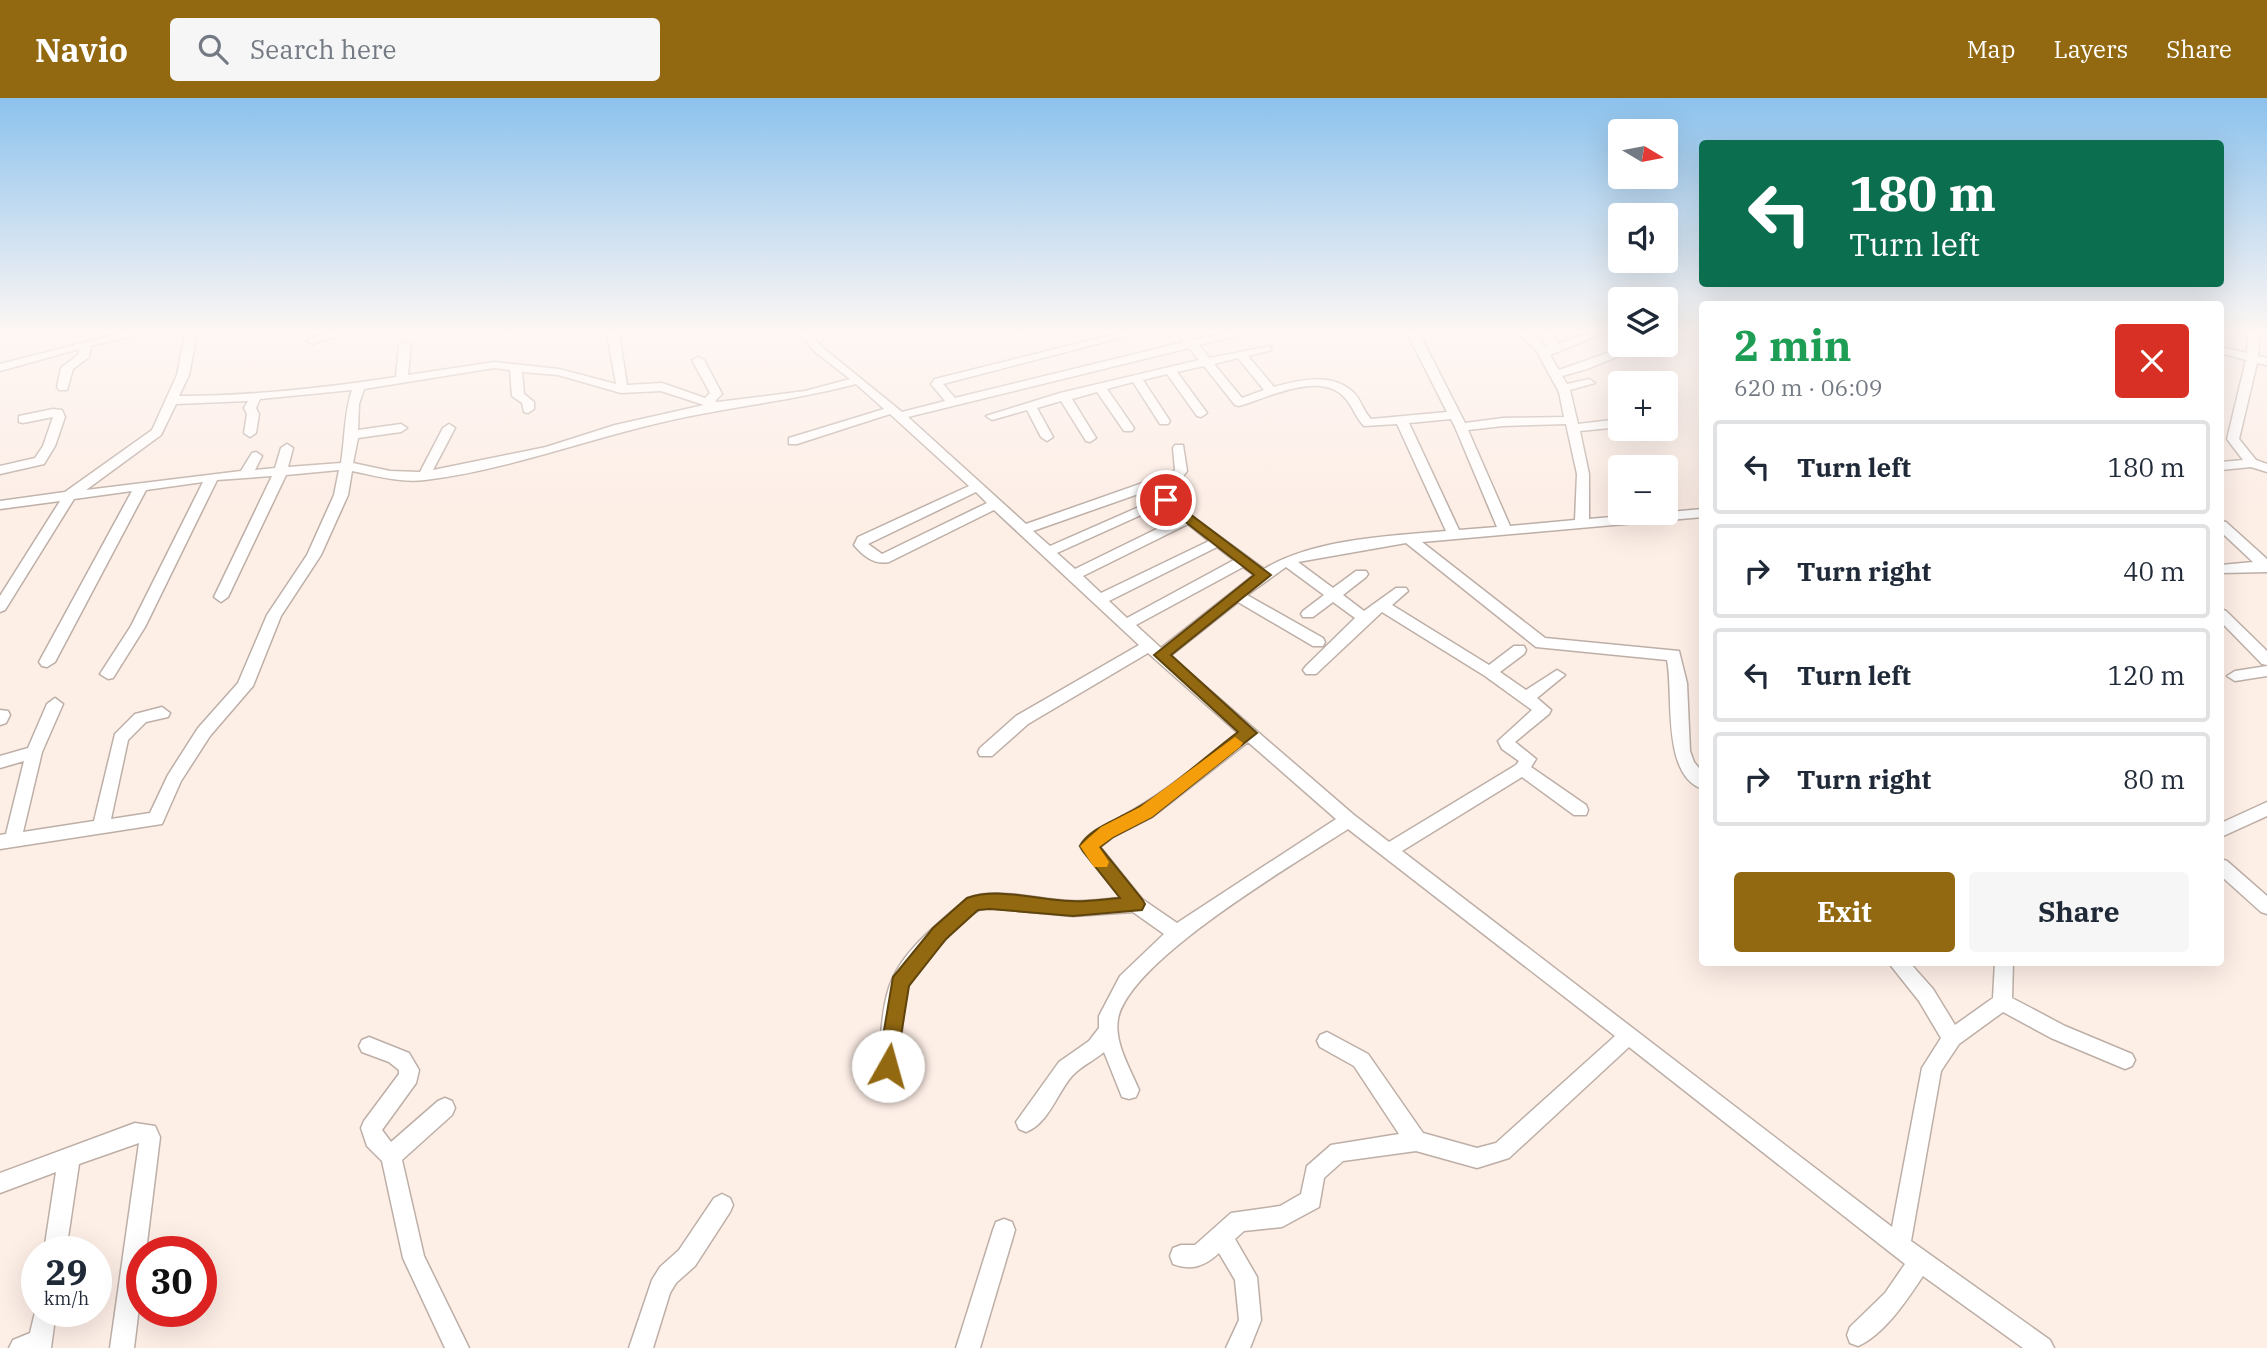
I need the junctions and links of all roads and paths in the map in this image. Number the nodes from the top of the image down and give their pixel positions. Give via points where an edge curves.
1 (177, 391) edge
2 (219, 391) edge
3 (304, 391) edge
4 (357, 391) edge
5 (518, 391) edge
6 (675, 391) edge
7 (715, 391) edge
8 (816, 391) edge
9 (871, 391) edge
10 (943, 391) edge
11 (992, 391) edge
12 (1031, 391) edge
13 (1084, 391) edge
14 (1105, 391) edge
15 (1145, 391) edge
16 (1185, 391) edge
17 (1230, 391) edge
18 (1270, 391) edge
19 (1344, 391) edge
20 (1443, 391) edge
21 (1565, 391) edge
22 (2244, 391) edge
23 (256, 396) junction
24 (1064, 396) junction
25 (174, 400) junction
26 (214, 400) junction
27 (952, 402) junction
28 (1036, 403) junction
29 (712, 404) junction
30 (528, 409) dead end
31 (896, 413) junction
32 (1201, 413) dead end
33 (1454, 414) junction
34 (992, 416) dead end
35 (23, 419) dead end
36 (1164, 421) dead end
37 (1402, 421) junction
38 (1608, 423) edge
39 (1570, 424) junction
40 (1461, 427) junction
41 (401, 428) dead end
42 (449, 428) dead end
43 (1128, 428) dead end
44 (250, 433) dead end
45 (352, 435) junction
46 (1047, 437) dead end
47 (1090, 438) dead end
48 (793, 441) dead end
49 (287, 447) dead end
50 (1179, 448) dead end
51 (256, 456) dead end
52 (2252, 463) junction
53 (347, 466) junction
54 (2224, 466) edge
55 (2267, 468) edge
56 (0, 470) edge
57 (281, 471) junction
58 (246, 474) junction
59 (425, 476) junction
60 (212, 477) junction
61 (141, 487) junction
62 (977, 488) junction
63 (70, 495) junction
64 (995, 504) junction
65 (0, 505) edge
66 (1699, 513) edge
67 (1188, 519) junction
68 (1582, 523) junction
69 (2224, 528) edge
70 (1023, 530) junction
71 (1505, 530) junction
72 (1454, 535) junction
73 (1402, 539) junction
74 (1323, 541) dead end
75 (1217, 542) junction
76 (1048, 552) junction
77 (1243, 561) junction
78 (1287, 561) junction
79 (2266, 566) edge
80 (2224, 569) edge
81 (1361, 574) dead end
82 (1073, 575) junction
83 (1264, 575) junction
84 (16, 582) junction
85 (0, 584) edge
86 (1401, 591) dead end
87 (1332, 594) junction
88 (1237, 595) junction
89 (221, 597) dead end
90 (1100, 599) junction
91 (1382, 605) junction
92 (0, 607) edge
93 (1308, 614) dead end
94 (2224, 617) edge
95 (1364, 618) junction
96 (1127, 624) junction
97 (1318, 642) dead end
98 (1156, 650) junction
99 (1519, 650) dead end
100 (2267, 660) edge
101 (47, 662) dead end
102 (1311, 670) dead end
103 (2267, 671) edge
104 (1490, 672) junction
105 (108, 674) dead end
106 (1557, 675) dead end
107 (2235, 676) dead end
108 (1528, 697) junction
109 (55, 704) dead end
110 (162, 713) dead end
111 (1249, 733) junction
112 (34, 752) junction
113 (986, 752) dead end
114 (0, 762) edge
115 (1522, 769) junction
116 (1699, 780) edge
117 (2267, 809) edge
118 (1580, 810) dead end
119 (1348, 820) junction
120 (101, 827) junction
121 (2224, 829) edge
122 (6, 841) edge
123 (1388, 851) junction
124 (2224, 869) edge
125 (1136, 904) junction
126 (2267, 907) edge
127 (1177, 933) junction
128 (1901, 966) edge
129 (2004, 966) edge
130 (2002, 1002) junction
131 (1108, 1031) junction
132 (1628, 1036) junction
133 (1952, 1038) junction
134 (1327, 1041) dead end
135 (369, 1046) dead end
136 (2125, 1060) dead end
137 (888, 1066) dead end
138 (1129, 1090) dead end
139 (445, 1108) dead end
140 (1026, 1122) dead end
141 (1416, 1141) junction
142 (391, 1156) junction
143 (69, 1158) junction
144 (0, 1183) edge
145 (722, 1205) dead end
146 (1004, 1230) dead end
147 (57, 1236) edge
148 (1222, 1238) junction
149 (1899, 1246) junction
150 (1181, 1256) dead end
151 (1920, 1261) junction
152 (39, 1327) edge
153 (1858, 1335) dead end
154 (33, 1345) edge
155 (122, 1348) edge
156 (457, 1348) edge
157 (641, 1348) edge
158 (968, 1348) edge
159 (1238, 1348) edge
160 (2042, 1348) edge

1 - 25 street
2 - 26 street
3 - 23 street
4 - 45 street
5 - 30 street via 528,402
6 - 29 street
7 - 29 street
8 - 29 street
9 - 31 street
10 - 27 street
11 - 27 street
12 - 28 street
13 - 24 street
14 - 43 street
15 - 36 street
16 - 32 street
17 - 18 street via 1239,402
19 - 37 street via 1365,422
20 - 33 street
21 - 39 street
22 - 52 street via 2233,439
23 - 26 street
23 - 44 street via 250,408 254,414
24 - 28 street
24 - 47 street
25 - 26 street
25 - 63 street via 157,432
27 - 31 street
28 - 34 street
28 - 46 street
29 - 59 street via 549,450
31 - 48 street
31 - 62 street
33 - 37 street
33 - 40 street
35 - 56 street via 53,413 59,417 40,461
37 - 72 street
38 - 39 street
39 - 40 street via 1503,422
39 - 68 street via 1583,474
40 - 71 street
41 - 45 street
42 - 59 street
45 - 53 street
49 - 57 street
50 - 70 street via 1181,471 1176,476
51 - 58 street
52 - 54 street
52 - 55 street
53 - 57 street
53 - 59 street
53 - 120 street via 341,495 314,555 274,615 245,686 204,732 156,818
57 - 58 street
57 - 89 street
58 - 60 street
60 - 61 street
60 - 105 street via 138,627
61 - 63 street
61 - 101 street
62 - 64 street
62 - 64 street via 863,540 862,545 884,559
63 - 65 street
63 - 84 street
64 - 70 street
66 - 68 street
67 - 75 street
67 - 76 street via 1161,500
67 - 82 street
68 - 71 street
69 - 79 street
70 - 76 street
71 - 72 street
72 - 73 street
73 - 74 street via 1386,531
73 - 78 street
73 - 116 street via 1541,643 1674,655 1679,738 1691,775
75 - 77 street
75 - 90 street
76 - 82 street
77 - 83 street
77 - 96 street
78 - 83 street
78 - 87 street
79 - 80 street
81 - 87 street
82 - 90 street
83 - 88 street
84 - 85 street
84 - 92 street
86 - 91 street
87 - 93 street
87 - 95 street
88 - 97 street
88 - 98 street
90 - 96 street
91 - 95 street
91 - 104 street
94 - 100 street
95 - 102 street
96 - 98 street
98 - 111 street
98 - 113 street via 1022,720
99 - 104 street
103 - 107 street
104 - 108 street
106 - 108 street
108 - 115 street via 1543,711 1506,741 1528,759
109 - 112 street
110 - 120 street via 141,718 121,737
111 - 119 street
111 - 125 street via 1146,812 1089,846
112 - 114 street
112 - 122 street
115 - 118 street
115 - 123 street
117 - 121 street
119 - 123 street
119 - 127 street
120 - 122 street
123 - 132 street
124 - 126 street
125 - 127 street
125 - 137 street via 1073,909 974,903 933,940 904,975 897,991
127 - 131 street via 1127,982 1109,1016
128 - 133 street via 1926,995
129 - 130 street
130 - 133 street
130 - 136 street
131 - 138 street
131 - 140 street via 1096,1047 1066,1068
132 - 141 street via 1502,1151 1477,1158
132 - 149 street
133 - 149 street via 1932,1068
134 - 141 street via 1361,1060
135 - 142 street via 400,1058 410,1071 372,1128 374,1139
139 - 142 street
141 - 148 street via 1338,1152 1314,1173 1311,1200 1282,1216 1239,1221
142 - 156 street via 414,1258
143 - 144 street
143 - 147 street
143 - 155 street via 140,1132 150,1137
145 - 157 street via 687,1258 660,1288
146 - 158 street
148 - 150 street via 1199,1256
148 - 159 street via 1246,1277 1250,1320
149 - 151 street
151 - 153 street via 1893,1301
151 - 160 street
152 - 154 street

